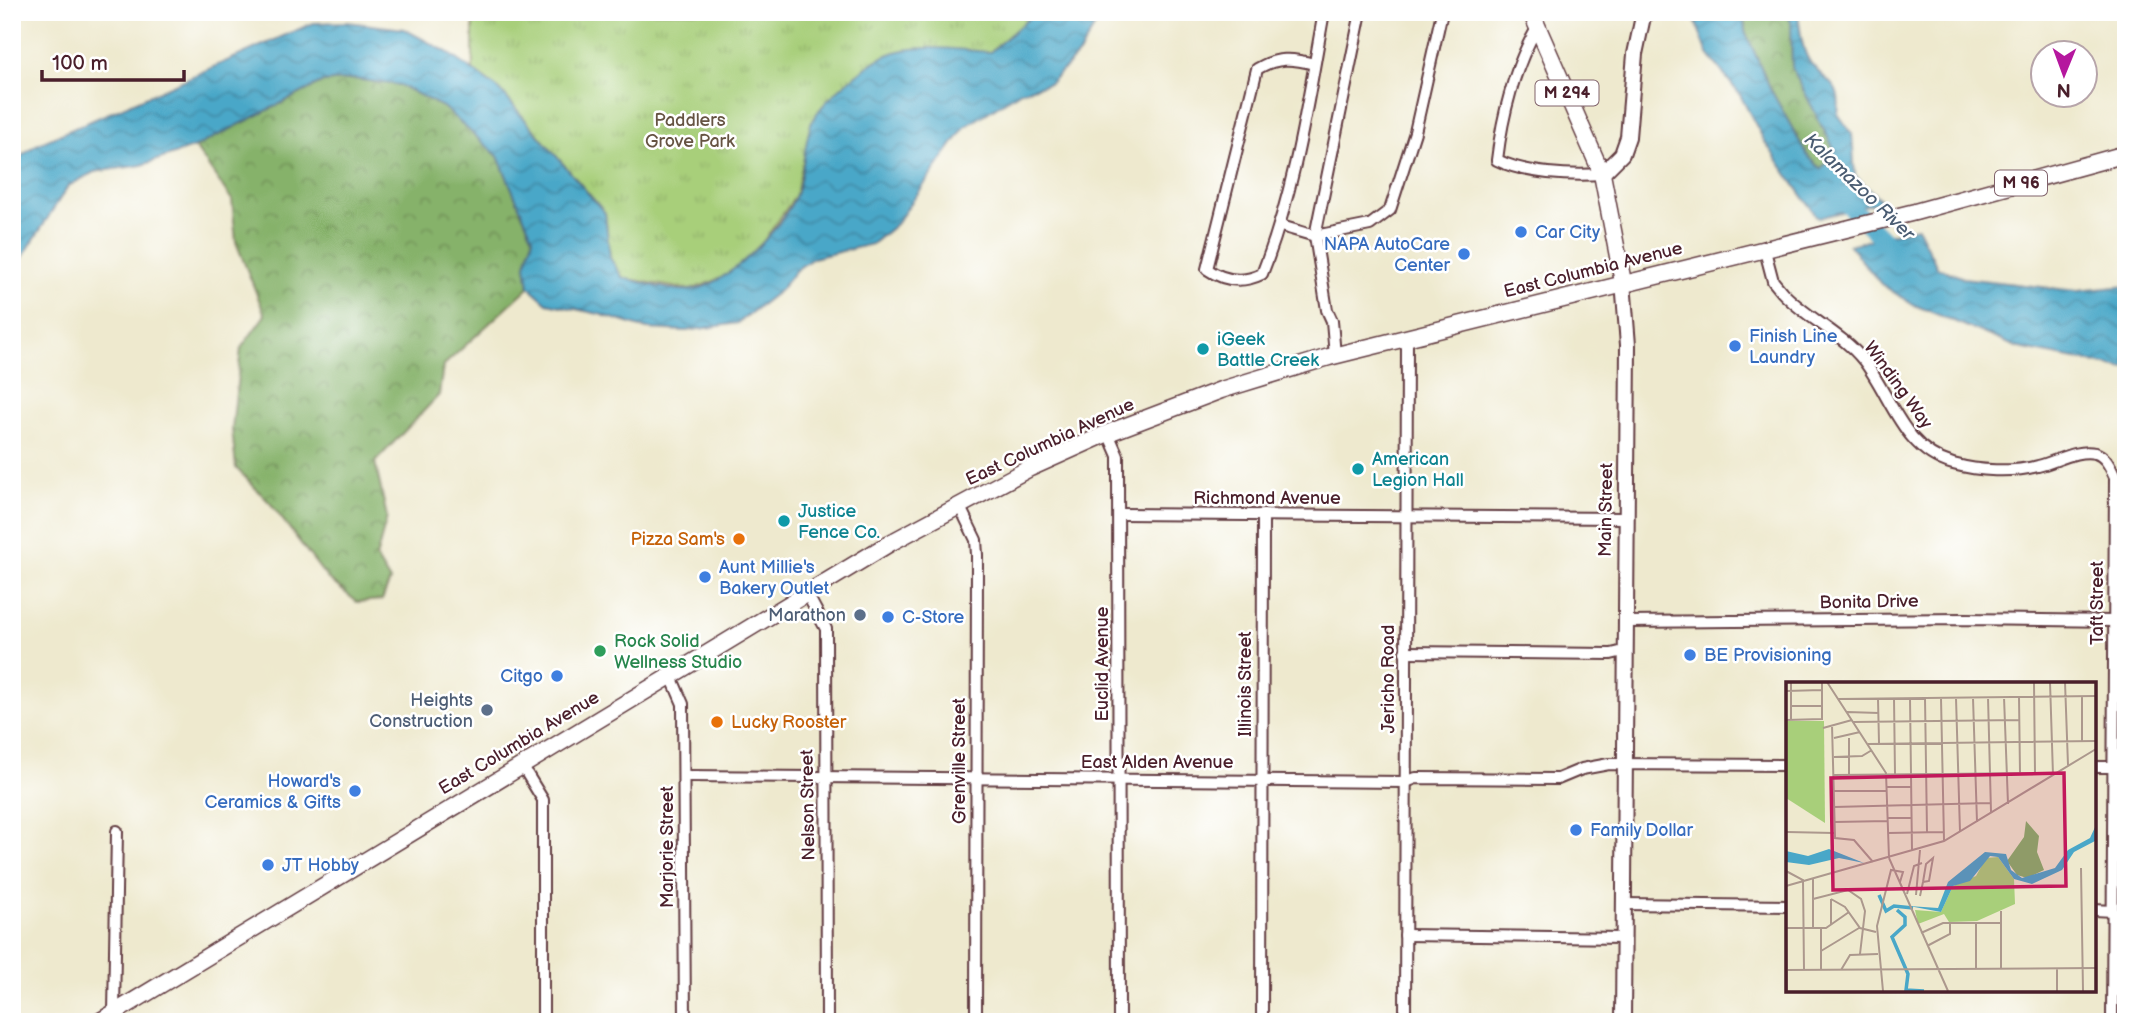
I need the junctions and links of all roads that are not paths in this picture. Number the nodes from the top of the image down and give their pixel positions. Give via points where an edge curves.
1 (1324, 12) edge
2 (1362, 12) edge
3 (1442, 12) edge
4 (1644, 12) edge
5 (1535, 20) edge
6 (1314, 64) junction
7 (2126, 154) edge
8 (1602, 174) junction
9 (1281, 226) junction
10 (1315, 236) junction
11 (1765, 247) junction
12 (1623, 282) junction
13 (1406, 337) junction
14 (1332, 356) junction
15 (1108, 433) junction
16 (959, 505) junction
17 (1119, 514) junction
18 (1263, 515) junction
19 (1406, 517) junction
20 (1625, 518) junction
21 (2120, 525) edge
22 (806, 592) junction
23 (2114, 621) junction
24 (1625, 622) junction
25 (1625, 651) junction
26 (1405, 652) junction
27 (670, 674) junction
28 (521, 764) junction
29 (1625, 765) junction
30 (1786, 765) edge
31 (2096, 767) edge
32 (2114, 767) junction
33 (685, 776) junction
34 (826, 777) junction
35 (976, 779) junction
36 (1120, 780) junction
37 (1262, 781) junction
38 (1406, 782) junction
39 (117, 831) dead end
40 (1623, 904) junction
41 (1786, 906) edge
42 (2096, 911) edge
43 (2113, 911) junction
44 (1405, 935) junction
45 (1623, 938) junction
46 (114, 1013) junction
47 (99, 1022) edge
48 (544, 1022) edge
49 (685, 1022) edge
50 (827, 1022) edge
51 (976, 1022) edge
52 (1119, 1022) edge
53 (1262, 1022) edge
54 (1405, 1022) edge
55 (1623, 1022) edge
56 (2112, 1022) edge

1 - 6 street
2 - 10 street
3 - 10 street via 1415,132 1390,210 1370,225
4 - 8 street via 1635,54 1628,137 1622,154
5 - 8 main road, M 294
5 - 8 street via 1497,160 1520,167
6 - 9 street
6 - 9 street via 1286,58 1257,69 1207,269 1236,280 1262,274
7 - 11 main road, East Columbia Avenue / M 96 via 1915,212
8 - 12 main road, Main Street / M 294
9 - 10 street
10 - 14 street via 1332,321
11 - 12 main road, East Columbia Avenue / M 96
11 - 21 street, Winding Way via 1773,281 1861,358 1893,413 1937,459 1999,470 2097,454 2115,477
12 - 13 main road, East Columbia Avenue / M 96
12 - 20 street, Main Street via 1628,345
13 - 14 main road, East Columbia Avenue / M 96
13 - 19 street, Jericho Road
14 - 15 main road, East Columbia Avenue / M 96 via 1221,390
15 - 16 main road, East Columbia Avenue / M 96
15 - 17 street, Euclid Avenue via 1118,456
16 - 22 main road, East Columbia Avenue / M 96
16 - 35 street, Grenville Street via 976,540 977,555
17 - 18 street, Richmond Avenue
17 - 36 street, Euclid Avenue
18 - 19 street, Richmond Avenue
18 - 37 street, Illinois Street
19 - 20 street, Richmond Avenue
19 - 26 street, Jericho Road
20 - 24 street, Main Street
21 - 23 street, Taft Street
22 - 27 main road, East Columbia Avenue / M 96
22 - 34 street, Nelson Street via 826,629
23 - 24 street, Bonita Drive
23 - 32 street, Taft Street
24 - 25 street, Main Street
25 - 26 street
25 - 29 street, Main Street
26 - 38 street, Jericho Road
27 - 28 main road, East Columbia Avenue / M 96
27 - 33 street, Marjorie Street via 683,704
28 - 46 main road, East Columbia Avenue / M 96
28 - 48 street via 543,800
29 - 30 street, East Alden Avenue
29 - 38 street, East Alden Avenue via 1582,769 1558,779 1416,778
29 - 40 street, Main Street
31 - 32 street
32 - 43 street, Taft Street
33 - 34 street, East Alden Avenue
33 - 49 street, Marjorie Street
34 - 35 street, East Alden Avenue
34 - 50 street, Nelson Street
35 - 36 street, East Alden Avenue
35 - 51 street, Grenville Street
36 - 37 street, East Alden Avenue
36 - 52 street, Euclid Avenue
37 - 38 street, East Alden Avenue
37 - 53 street, Illinois Street
38 - 44 street, Jericho Road
39 - 46 street
40 - 41 street
40 - 45 street, Main Street
42 - 43 street
43 - 56 street, Taft Street
44 - 45 street
44 - 54 street, Jericho Road
45 - 55 street, Main Street
46 - 47 main road, East Columbia Avenue / M 96

